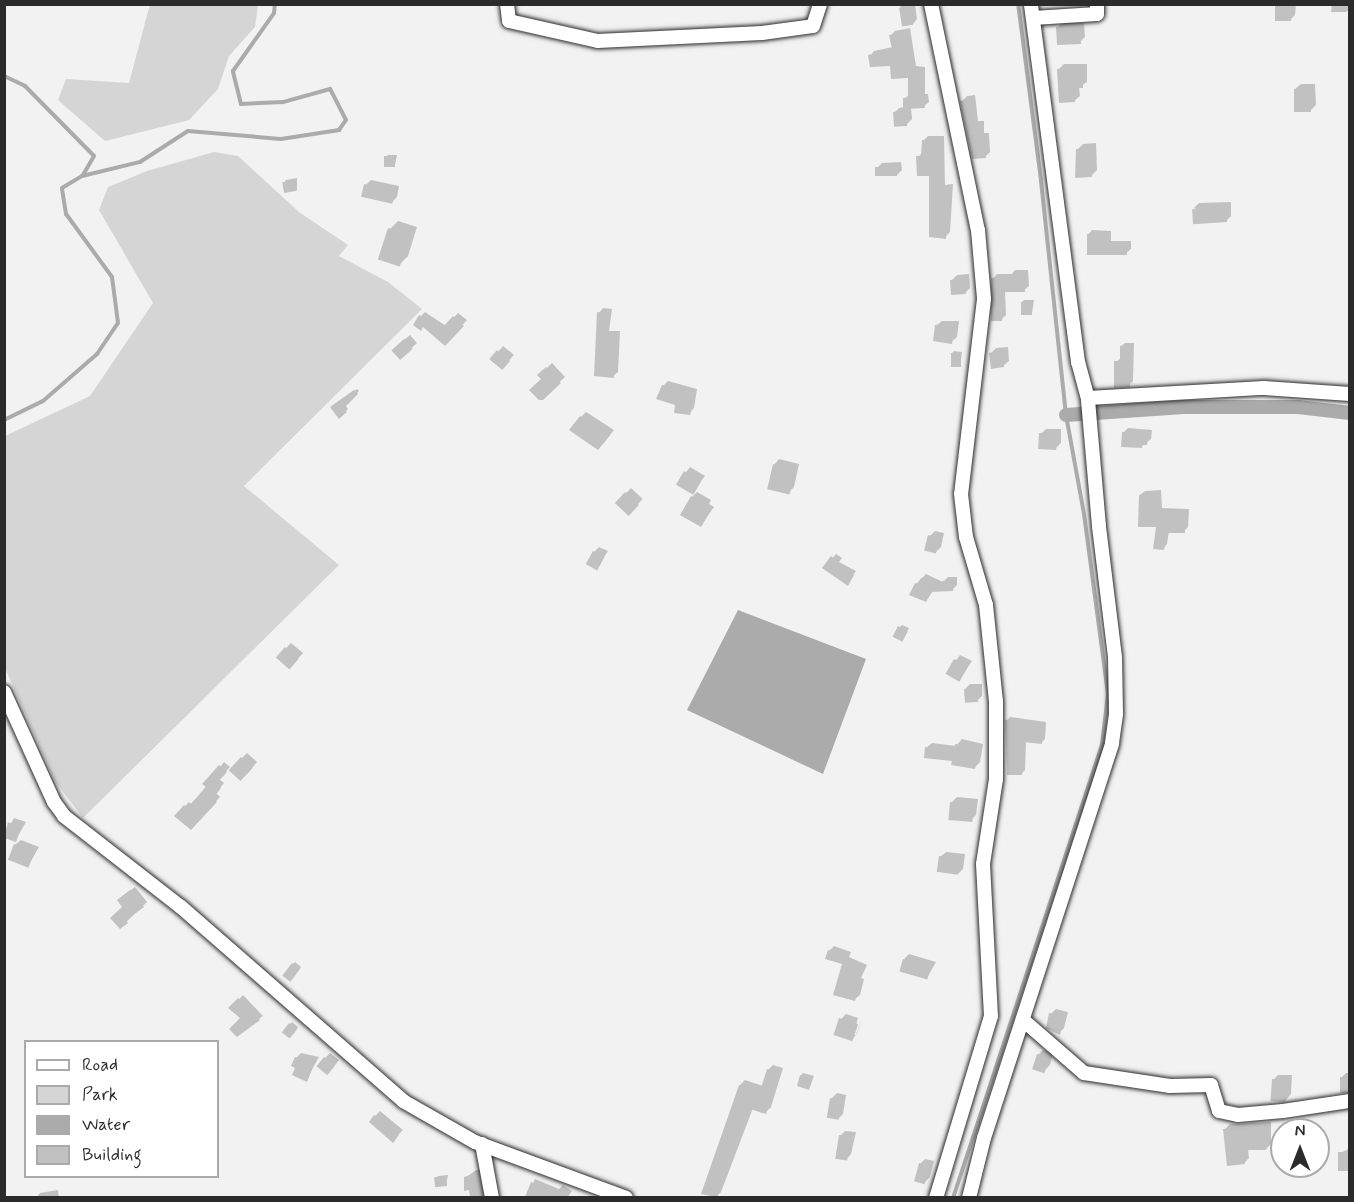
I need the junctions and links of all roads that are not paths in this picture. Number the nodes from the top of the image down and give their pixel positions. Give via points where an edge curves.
1 (507, 4) edge
2 (820, 4) edge
3 (931, 4) edge
4 (1097, 4) edge
5 (1032, 11) edge
6 (1350, 394) edge
7 (1088, 399) junction
8 (4, 692) edge
9 (1023, 1020) junction
10 (1350, 1101) edge
11 (482, 1144) junction
12 (492, 1197) edge
13 (626, 1197) edge
14 (936, 1197) edge
15 (969, 1197) edge

1 - 2 street via 509,21 598,41 762,33 813,26
3 - 14 street via 978,230 984,299 961,494 966,537 986,605 996,701 996,778 983,864 991,1016
4 - 5 street via 1097,14
5 - 7 street via 1078,362
6 - 7 street via 1264,388
7 - 9 street via 1115,657 1116,713 1109,753
8 - 11 street via 64,816 181,907 403,1101
9 - 10 street via 1084,1072 1170,1086 1211,1085 1219,1111 1238,1115
9 - 15 street
11 - 12 street
11 - 13 street

